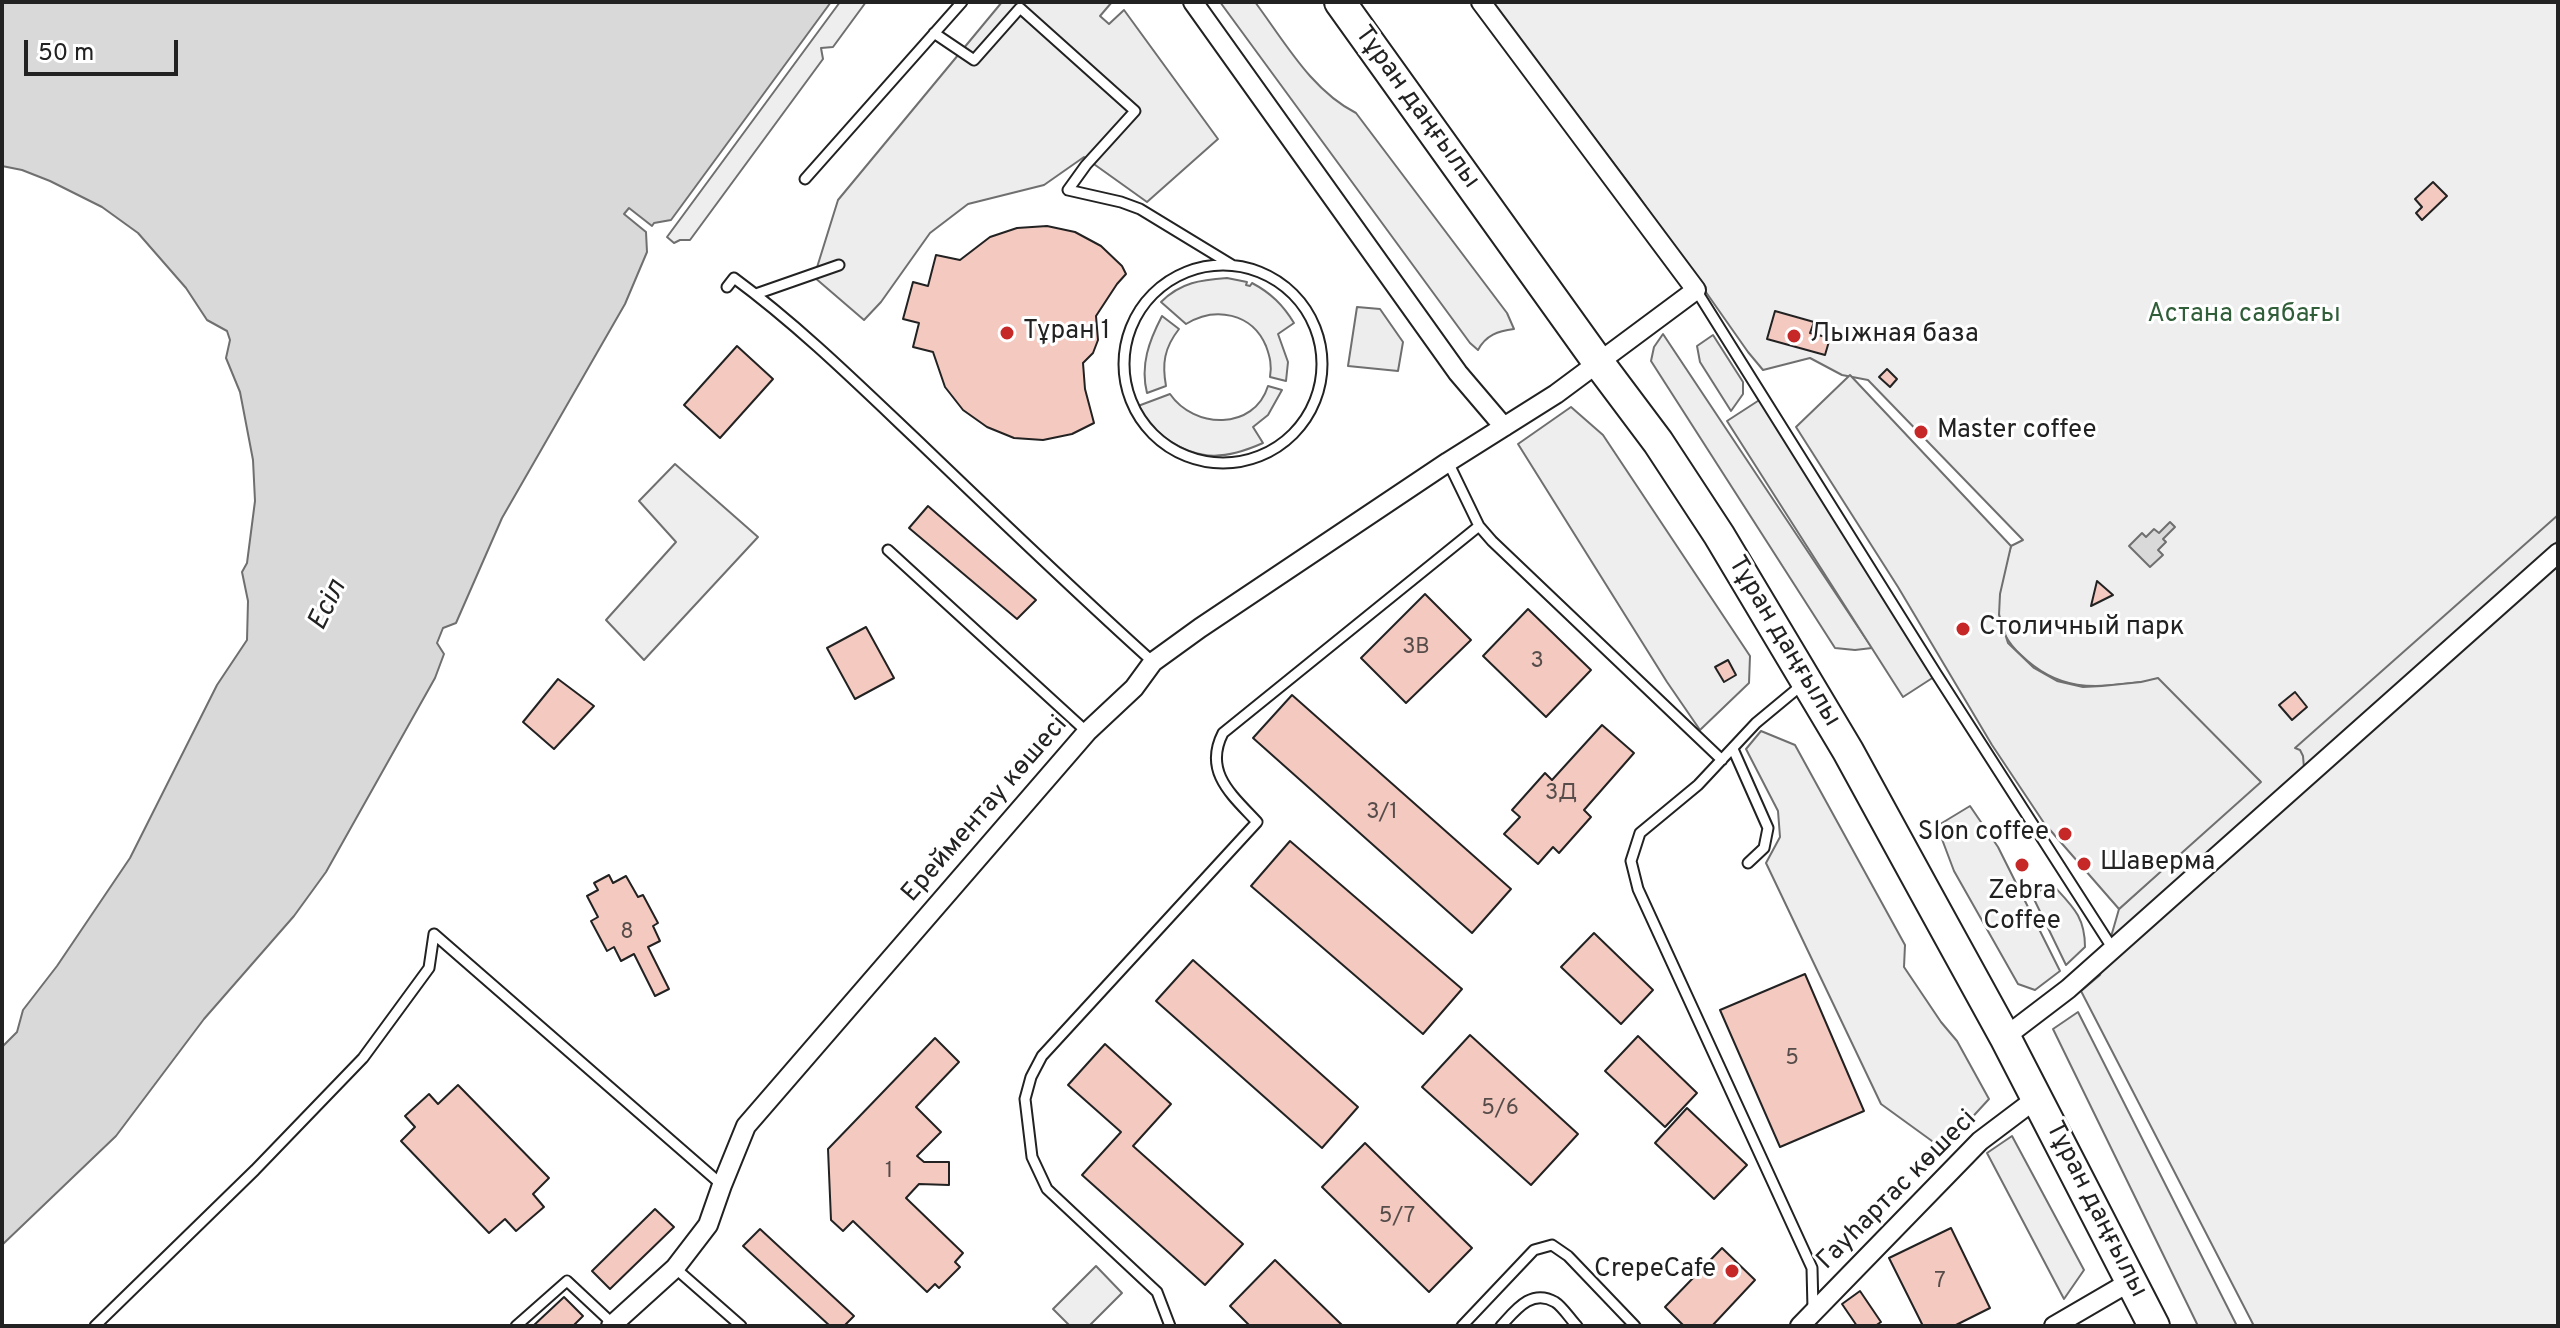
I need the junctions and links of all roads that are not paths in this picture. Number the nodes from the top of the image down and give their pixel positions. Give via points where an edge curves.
1 (962, 2) edge
2 (1193, 2) edge
3 (1340, 2) edge
4 (1481, 2) edge
5 (934, 33) junction
6 (805, 179) dead end
7 (839, 265) dead end
8 (1232, 265) junction
9 (727, 287) dead end
10 (1696, 290) junction
11 (756, 294) junction
12 (1598, 362) junction
13 (1504, 427) junction
14 (1448, 462) junction
15 (1479, 526) junction
16 (888, 550) dead end
17 (2558, 553) edge
18 (1153, 662) junction
19 (1806, 681) junction
20 (1087, 732) junction
21 (1733, 749) junction
22 (1722, 760) junction
23 (1748, 863) dead end
24 (2113, 949) junction
25 (2005, 1037) junction
26 (2037, 1098) junction
27 (722, 1185) junction
28 (675, 1268) junction
29 (2133, 1280) junction
30 (1807, 1319) edge
31 (612, 1325) edge
32 (95, 1326) edge
33 (516, 1326) edge
34 (741, 1326) edge
35 (1170, 1326) edge
36 (1462, 1326) edge
37 (1501, 1326) edge
38 (1577, 1326) edge
39 (1635, 1326) edge
40 (2054, 1326) edge
41 (2154, 1326) edge

1 - 5 lane
2 - 13 street via 1458,373
3 - 12 main road, Тұран даңғылы
4 - 10 street
5 - 6 lane
5 - 8 lane via 974,60 1020,8 1135,111 1068,190 1140,209
7 - 11 lane
8 - 8 lane via 1189,271 1152,294 1135,317 1123,367 1126,390 1148,431 1187,458 1210,463 1243,462 1274,449 1300,427 1316,398 1322,369 1319,339 1307,311 1287,288 1261,272
9 - 11 lane via 734,278
10 - 12 street, Ерейментау көшесі
10 - 24 lane
11 - 18 lane
12 - 13 street, Ерейментау көшесі
12 - 19 main road, Тұран даңғылы via 1719,535
13 - 14 street, Ерейментау көшесі
14 - 15 lane
14 - 18 street, Ерейментау көшесі
15 - 22 lane
15 - 35 lane via 1223,733 1216,747 1217,769 1226,788 1257,822 1042,1056 1031,1077 1025,1099 1032,1157 1047,1189 1157,1292
16 - 20 lane
17 - 24 street
18 - 20 street, Ерейментау көшесі via 1134,688
19 - 21 lane
19 - 25 main road, Тұран даңғылы
20 - 27 street, Ерейментау көшесі via 746,1126
21 - 22 lane
21 - 23 lane via 1768,828 1764,848
22 - 30 lane via 1640,833 1631,861 1638,889 1812,1268
24 - 25 street
25 - 26 main road, Тұран даңғылы
26 - 29 main road, Тұран даңғылы
26 - 30 street, Гауhартас көшесі via 1980,1141
27 - 28 street, Ерейментау көшесі via 708,1225
27 - 32 lane via 434,934 429,968 363,1058
28 - 31 street, Ерейментау көшесі
28 - 34 lane
29 - 40 street
29 - 41 main road, Тұран даңғылы
31 - 33 lane via 567,1281
36 - 39 lane via 1534,1250 1552,1245
37 - 38 lane via 1523,1302 1537,1297 1555,1302

